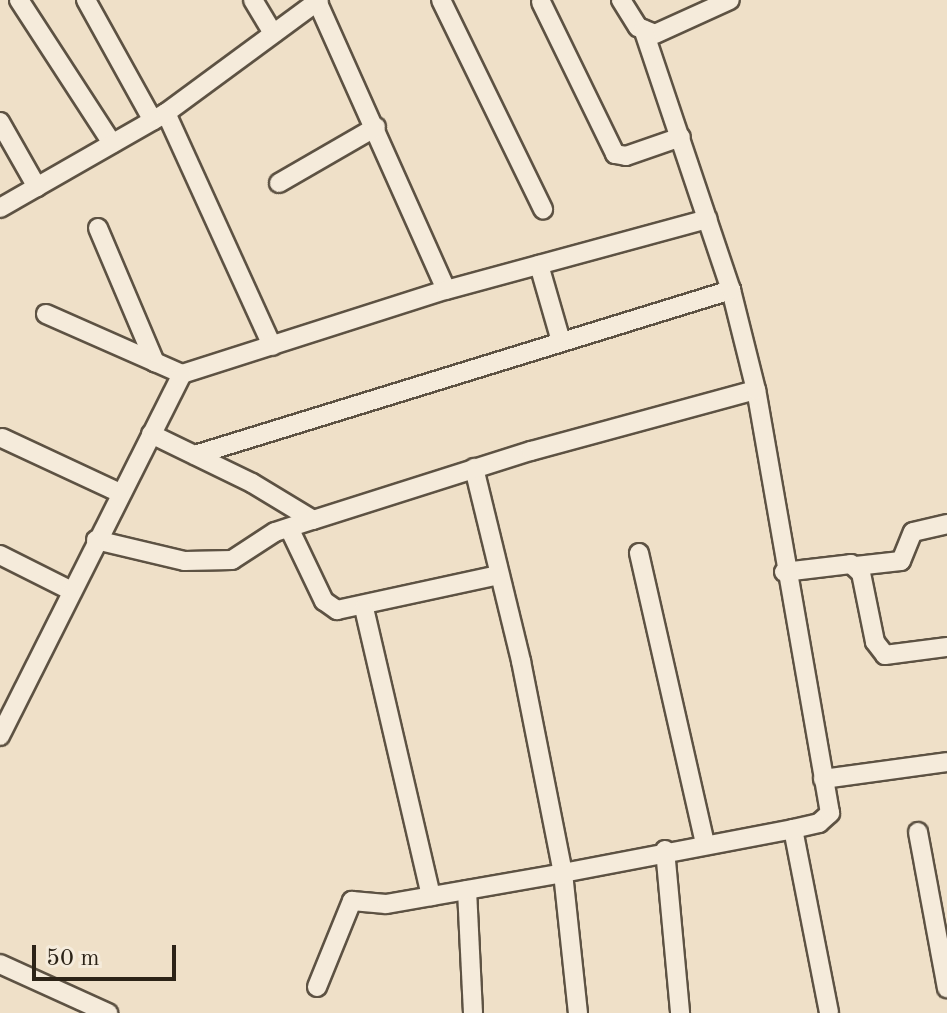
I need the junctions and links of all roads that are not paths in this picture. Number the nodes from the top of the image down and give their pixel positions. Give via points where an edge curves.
1 (19, 0) edge
2 (86, 0) edge
3 (253, 0) edge
4 (441, 0) edge
5 (621, 0) edge
6 (730, 0) edge
7 (318, 1) edge
8 (541, 2) dead end
9 (643, 29) junction
10 (273, 33) junction
11 (159, 117) junction
12 (0, 122) edge
13 (376, 127) junction
14 (681, 137) junction
15 (112, 143) junction
16 (279, 183) dead end
17 (37, 187) junction
18 (0, 208) edge
19 (543, 209) dead end
20 (708, 219) junction
21 (98, 228) dead end
22 (539, 265) junction
23 (446, 290) junction
24 (731, 290) junction
25 (46, 314) dead end
26 (561, 341) junction
27 (272, 346) junction
28 (155, 362) junction
29 (182, 374) junction
30 (756, 390) junction
31 (151, 434) junction
32 (2, 438) edge
33 (195, 455) junction
34 (474, 468) junction
35 (120, 493) junction
36 (313, 520) junction
37 (947, 524) edge
38 (289, 528) junction
39 (96, 540) junction
40 (639, 553) dead end
41 (0, 555) edge
42 (856, 566) junction
43 (784, 572) junction
44 (499, 575) junction
45 (70, 590) junction
46 (364, 608) junction
47 (947, 647) edge
48 (0, 736) edge
49 (947, 762) edge
50 (823, 779) junction
51 (793, 829) junction
52 (918, 832) dead end
53 (705, 843) junction
54 (665, 850) junction
55 (563, 873) junction
56 (467, 890) junction
57 (940, 890) edge
58 (431, 896) junction
59 (0, 964) edge
60 (317, 987) dead end
61 (947, 988) edge
62 (108, 1013) edge
63 (473, 1013) edge
64 (578, 1013) edge
65 (680, 1013) edge
66 (829, 1013) edge

1 - 15 street
2 - 11 street
3 - 10 street
4 - 19 street
5 - 9 street
6 - 9 street via 660,32
7 - 10 street
7 - 13 street
8 - 14 street via 615,154 626,156
9 - 14 street
10 - 11 street
11 - 15 street
11 - 27 street
12 - 17 street
13 - 16 street
13 - 23 street
14 - 20 street
15 - 17 street
17 - 18 street
20 - 22 street
20 - 24 street
21 - 28 street
22 - 23 street
22 - 26 street
23 - 27 street
24 - 26 street
24 - 30 street
25 - 28 street
26 - 33 street
27 - 29 street
28 - 29 street
29 - 31 street
30 - 34 street
30 - 43 street
31 - 33 street
31 - 35 street
32 - 35 street
33 - 36 street
34 - 36 street
34 - 44 street
35 - 39 street
36 - 38 street
37 - 42 street via 913,532 901,561
38 - 39 street via 246,553 212,563
38 - 46 street via 324,601 337,610
39 - 45 street
40 - 53 street
41 - 45 street
42 - 43 street
42 - 47 street via 880,650 893,656
43 - 50 street
44 - 46 street
44 - 55 street
45 - 48 street
46 - 58 street
49 - 50 street
50 - 51 street via 830,813 819,823
51 - 53 street
51 - 66 street
52 - 57 street
53 - 54 street
54 - 55 street
54 - 65 street
55 - 56 street
55 - 64 street
56 - 58 street
56 - 63 street
57 - 61 street
58 - 60 street via 386,904 349,902
59 - 62 street

